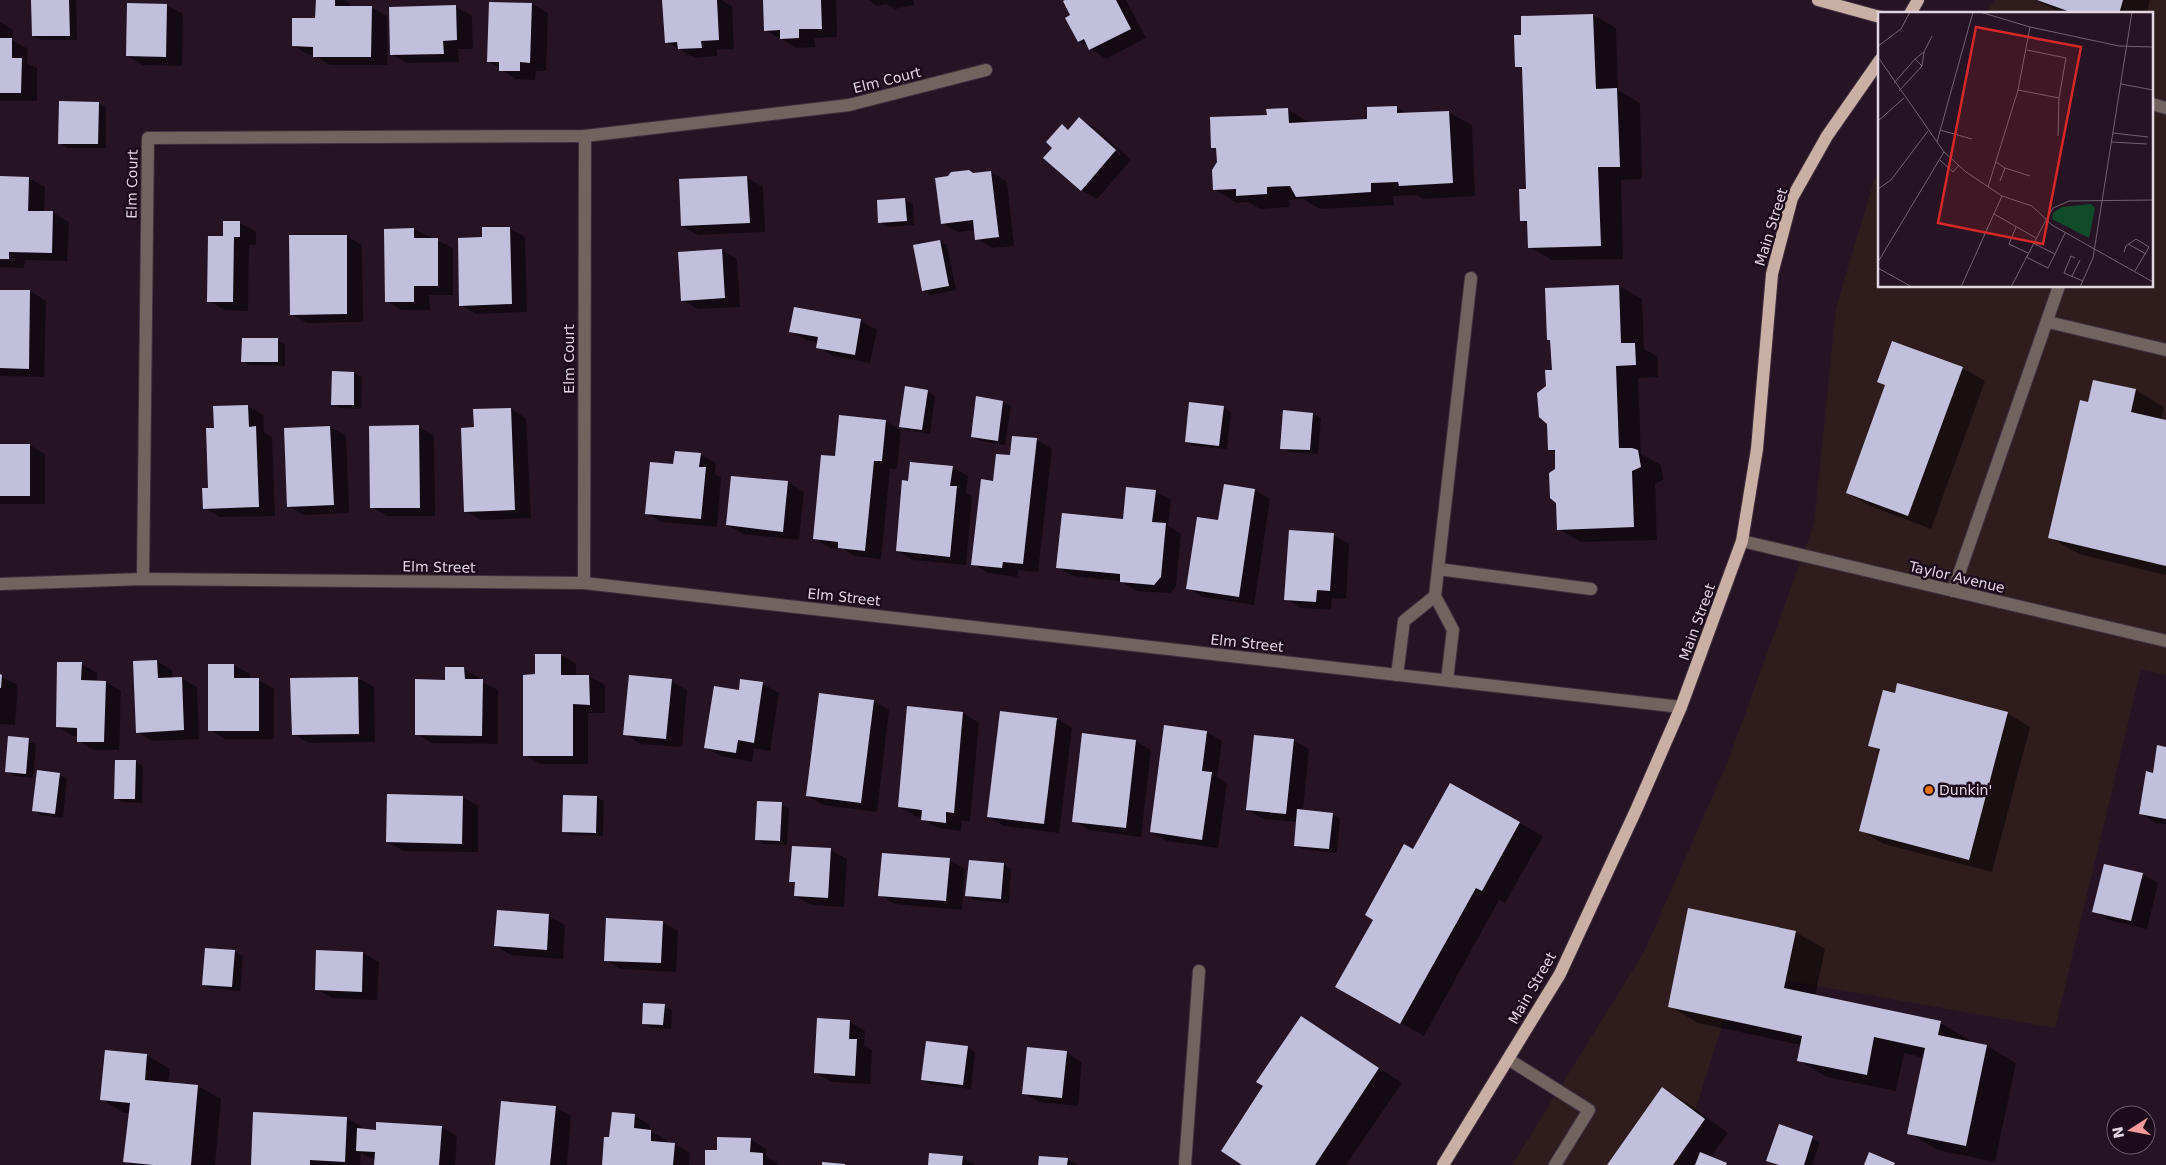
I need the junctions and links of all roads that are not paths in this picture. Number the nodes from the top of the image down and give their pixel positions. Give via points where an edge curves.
1 (1818, 0) edge
2 (1918, 0) edge
3 (1911, 12) edge
4 (1878, 16) edge
5 (1878, 63) edge
6 (986, 70) dead end
7 (585, 136) junction
8 (1471, 278) dead end
9 (2058, 288) edge
10 (2048, 322) junction
11 (2166, 350) edge
12 (1742, 541) junction
13 (1438, 569) junction
14 (143, 579) junction
15 (584, 583) junction
16 (0, 584) edge
17 (1591, 589) dead end
18 (1953, 591) junction
19 (1435, 596) junction
20 (2166, 641) edge
21 (1397, 675) junction
22 (1447, 680) junction
23 (1681, 707) junction
24 (1199, 971) dead end
25 (1508, 1059) junction
26 (1185, 1165) edge
27 (1443, 1165) edge
28 (1555, 1165) edge

1 - 4 main road
2 - 3 main road
5 - 12 main road, Main Street via 1827,136 1792,198 1772,274 1757,449
6 - 7 street, Elm Court via 849,105
7 - 14 street, Elm Court via 148,138
7 - 15 street, Elm Court
8 - 13 street
9 - 10 street
10 - 11 street
10 - 18 street
12 - 18 street, Taylor Avenue
12 - 23 main road, Main Street
13 - 17 street
13 - 19 street
14 - 15 street, Elm Street
14 - 16 street, Elm Street
15 - 21 street, Elm Street
18 - 20 street, Taylor Avenue
19 - 21 street via 1404,622
19 - 22 street via 1453,630
21 - 22 street, Elm Street
22 - 23 street, Elm Street
23 - 25 main road, Main Street via 1560,974
24 - 26 street
25 - 27 main road, Main Street
25 - 28 street via 1589,1110

